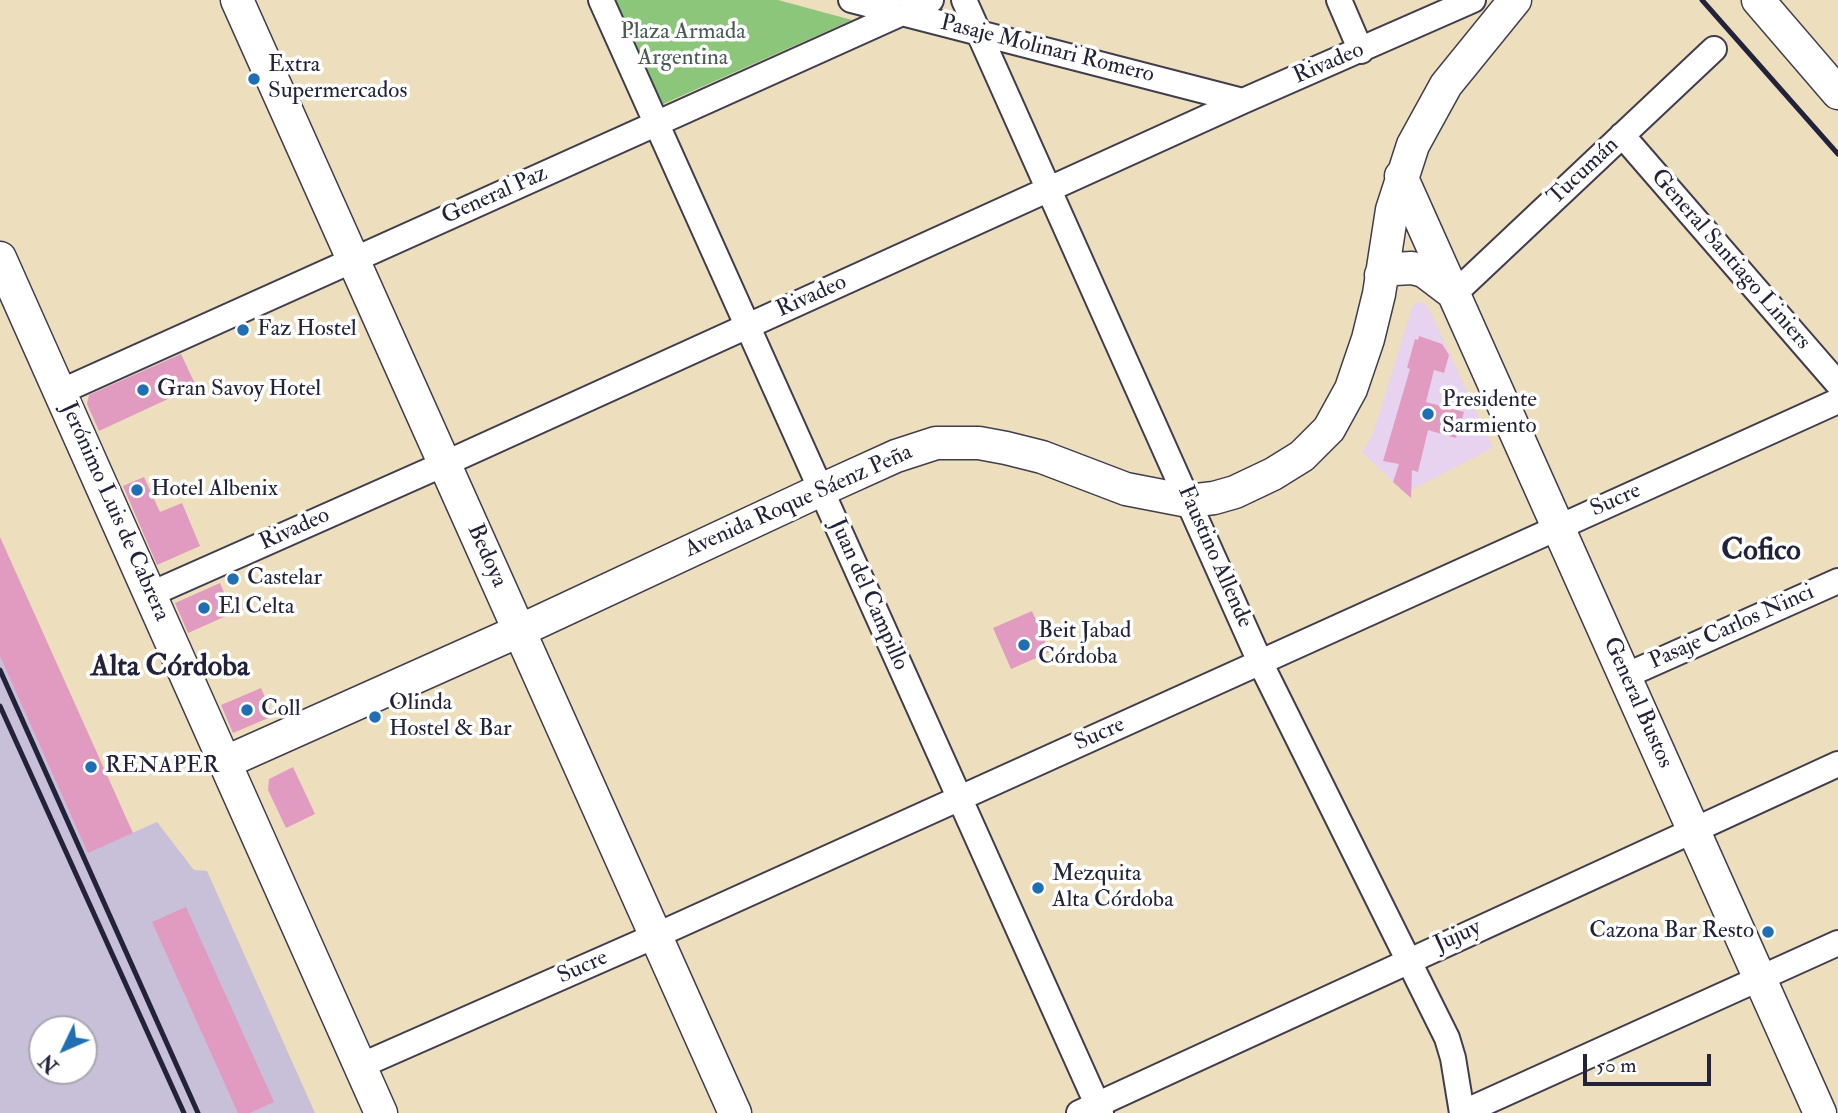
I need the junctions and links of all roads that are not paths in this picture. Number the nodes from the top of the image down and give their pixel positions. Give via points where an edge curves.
1 (237, 0) edge
2 (601, 0) edge
3 (851, 0) edge
4 (931, 0) edge
5 (964, 0) edge
6 (1339, 0) edge
7 (1473, 0) edge
8 (1515, 0) edge
9 (1758, 0) edge
10 (902, 13) junction
11 (1445, 13) junction
12 (978, 33) junction
13 (1477, 44) junction
14 (1714, 49) dead end
15 (1361, 51) junction
16 (1838, 93) edge
17 (1243, 101) junction
18 (656, 123) junction
19 (1622, 135) junction
20 (1402, 176) junction
21 (1049, 190) junction
22 (0, 258) edge
23 (353, 260) junction
24 (1381, 275) junction
25 (1454, 294) junction
26 (747, 326) junction
27 (1838, 384) edge
28 (60, 392) junction
29 (1838, 401) edge
30 (444, 464) junction
31 (821, 490) junction
32 (1188, 501) junction
33 (1559, 527) junction
34 (1838, 581) edge
35 (151, 594) junction
36 (519, 631) junction
37 (1260, 662) junction
38 (1625, 676) junction
39 (226, 762) junction
40 (1838, 764) edge
41 (960, 798) junction
42 (1694, 831) junction
43 (655, 936) junction
44 (1838, 943) edge
45 (1408, 960) junction
46 (1760, 978) junction
47 (360, 1066) junction
48 (1092, 1110) edge
49 (381, 1113) edge
50 (735, 1113) edge
51 (1462, 1113) edge
52 (1820, 1113) edge

1 - 23 main road, Bedoya
2 - 18 street, Juan del Campillo
3 - 10 street, Pasaje Molinari Romero
4 - 10 street, General Paz
5 - 12 street, Faustino Allende
6 - 15 street
7 - 11 street, Rivadeo
8 - 13 main road, Avenida Roque Sáenz Peña
9 - 16 main road
10 - 12 street, Pasaje Molinari Romero
10 - 18 street, General Paz
11 - 13 street via 1459,13 1471,20
11 - 15 street, Rivadeo
12 - 17 street, Pasaje Molinari Romero
12 - 21 street, Faustino Allende
13 - 20 main road, Avenida Roque Sáenz Peña via 1429,112
14 - 19 street, Tucumán
15 - 17 street, Rivadeo
17 - 21 street, Rivadeo
18 - 23 street, General Paz
18 - 26 street, Juan del Campillo
19 - 25 street, Tucumán
19 - 27 street, General Santiago Liniers
20 - 24 main road, Avenida Roque Sáenz Peña
20 - 25 main road, General Bustos
21 - 26 street, Rivadeo
21 - 32 street, Faustino Allende
22 - 28 main road, Jerónimo Luis de Cabrera
23 - 28 street, General Paz
23 - 30 main road, Bedoya
24 - 25 main road, General Bustos via 1394,269 1424,271
24 - 32 main road, Avenida Roque Sáenz Peña via 1364,351 1329,429 1302,456 1273,474 1235,492
25 - 33 main road, General Bustos
26 - 30 street, Rivadeo
26 - 31 street, Juan del Campillo
28 - 35 main road, Jerónimo Luis de Cabrera
29 - 33 street, Sucre
30 - 35 street, Rivadeo
30 - 36 main road, Bedoya
31 - 32 main road, Avenida Roque Sáenz Peña via 896,456 936,443 957,442 1042,457 1126,489
31 - 36 main road, Avenida Roque Sáenz Peña
31 - 41 street, Juan del Campillo
32 - 37 street, Faustino Allende
33 - 37 street, Sucre
33 - 38 main road, General Bustos
34 - 38 street, Pasaje Carlos Ninci
35 - 39 main road, Jerónimo Luis de Cabrera
36 - 39 main road, Avenida Roque Sáenz Peña
36 - 43 main road, Bedoya
37 - 41 street, Sucre
37 - 45 street, Faustino Allende
38 - 42 main road, General Bustos
39 - 47 main road, Jerónimo Luis de Cabrera
40 - 42 street, Jujuy
41 - 43 street, Sucre
41 - 48 street, Juan del Campillo
42 - 45 street, Jujuy
42 - 46 main road, General Bustos
43 - 47 street, Sucre
43 - 50 main road, Bedoya
44 - 46 street
45 - 48 street, Jujuy
45 - 51 street, Faustino Allende via 1447,1038
46 - 51 street
46 - 52 main road, General Bustos
47 - 49 main road, Jerónimo Luis de Cabrera

